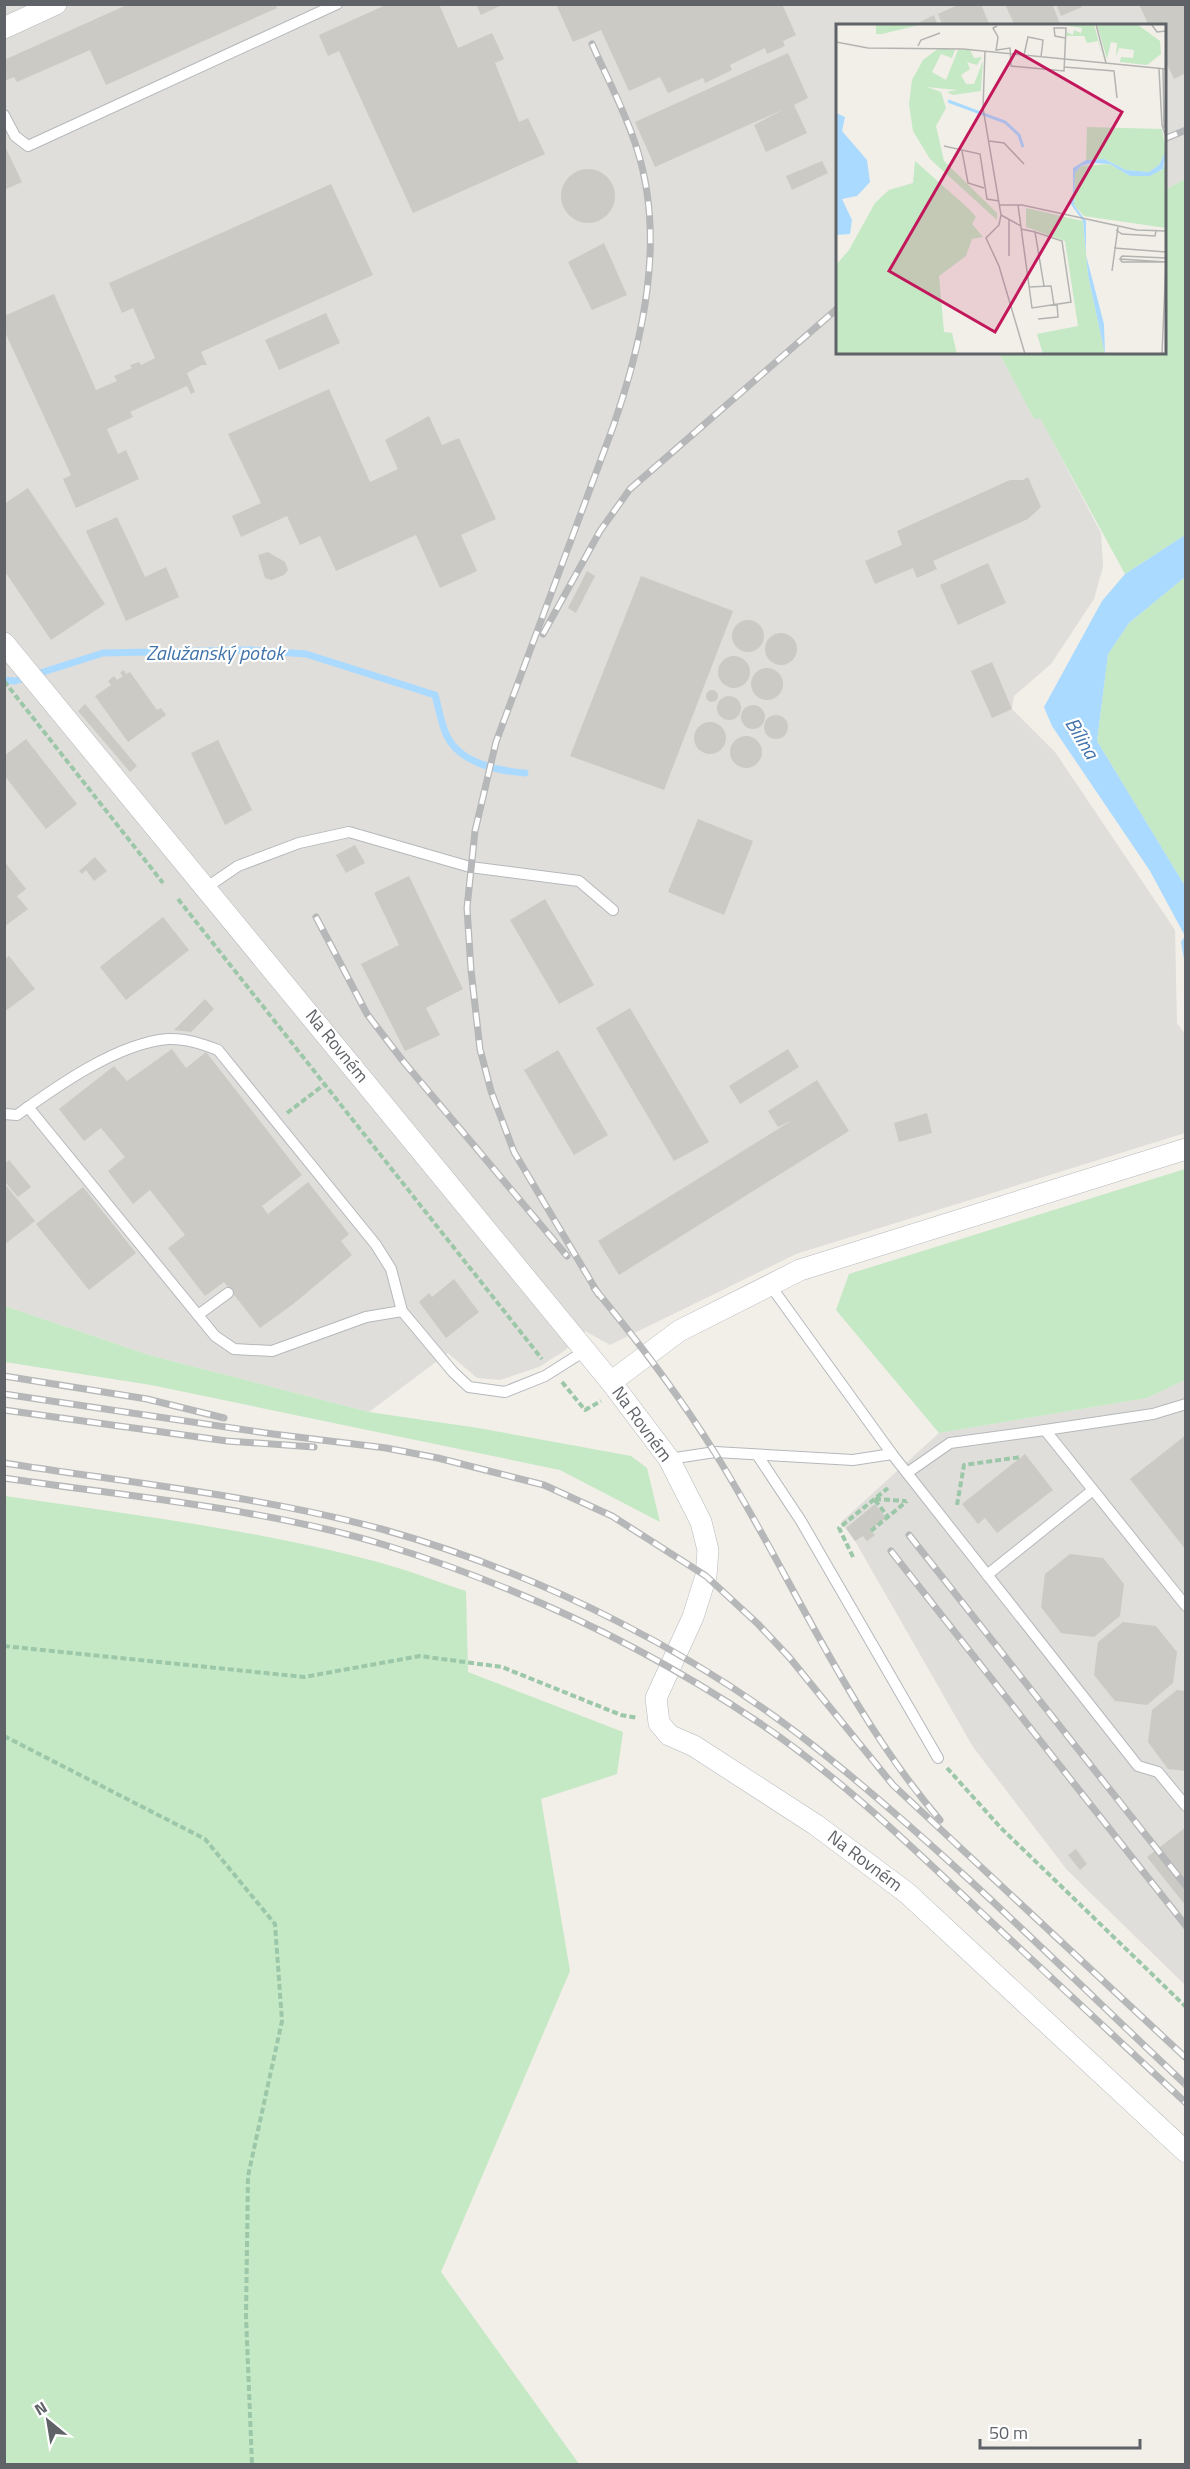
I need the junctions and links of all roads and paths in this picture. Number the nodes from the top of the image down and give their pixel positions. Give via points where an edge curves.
1 (56, 4) edge
2 (337, 4) edge
3 (4, 28) edge
4 (4, 115) edge
5 (4, 643) edge
6 (4, 681) edge
7 (163, 883) dead end
8 (207, 887) junction
9 (178, 899) dead end
10 (613, 910) dead end
11 (325, 1083) junction
12 (28, 1107) junction
13 (4, 1114) edge
14 (282, 1117) dead end
15 (1185, 1149) edge
16 (770, 1285) junction
17 (228, 1293) dead end
18 (402, 1311) junction
19 (198, 1315) junction
20 (586, 1350) junction
21 (542, 1360) dead end
22 (561, 1381) dead end
23 (607, 1391) junction
24 (1185, 1404) edge
25 (1045, 1430) junction
26 (892, 1454) junction
27 (758, 1456) junction
28 (1021, 1457) dead end
29 (669, 1459) junction
30 (908, 1473) junction
31 (888, 1488) dead end
32 (1093, 1490) junction
33 (875, 1499) junction
34 (957, 1504) dead end
35 (888, 1517) junction
36 (871, 1531) dead end
37 (853, 1557) dead end
38 (987, 1575) junction
39 (1185, 1606) edge
40 (4, 1646) edge
41 (659, 1723) junction
42 (4, 1736) edge
43 (938, 1758) joint
44 (1185, 1806) edge
45 (1185, 2007) edge
46 (1185, 2152) edge
47 (252, 2464) edge

1 - 3 street
2 - 4 lane via 28,146 15,136
5 - 8 street, Na Rovném
6 - 7 path
8 - 10 lane via 238,866 299,843 349,832 470,867 579,881
8 - 20 street, Na Rovném
9 - 11 path
11 - 14 path
11 - 21 path
12 - 13 lane via 18,1115
12 - 18 lane via 76,1073 142,1045 169,1039 218,1050 376,1245 391,1269
12 - 19 lane
15 - 16 street via 800,1270
16 - 23 street via 679,1331
16 - 26 lane
17 - 19 lane
18 - 19 lane via 366,1317 272,1351 234,1349 215,1336
18 - 20 lane via 470,1387 505,1392 545,1376
20 - 23 street, Na Rovném
22 - 23 path via 585,1410
23 - 29 street, Na Rovném
24 - 25 lane via 1153,1414
25 - 30 lane via 950,1443
25 - 32 lane
26 - 27 lane via 853,1460
26 - 30 lane
27 - 29 lane via 715,1452
27 - 43 lane via 801,1521
28 - 34 path via 964,1465
29 - 41 street, Na Rovném via 701,1522 708,1550 706,1576 693,1617 656,1698
30 - 38 lane
31 - 33 path
32 - 38 lane
32 - 39 lane
33 - 35 path
33 - 35 path via 907,1501
33 - 37 path via 839,1528
35 - 36 path
38 - 44 lane via 1138,1766 1158,1772
40 - 41 path via 304,1677 420,1656 502,1667 621,1714
41 - 46 street, Na Rovném via 669,1735 694,1746 816,1825 907,1893
42 - 47 path via 205,1839 274,1924 282,2020 248,2175 246,2316
43 - 45 path via 1001,1828

